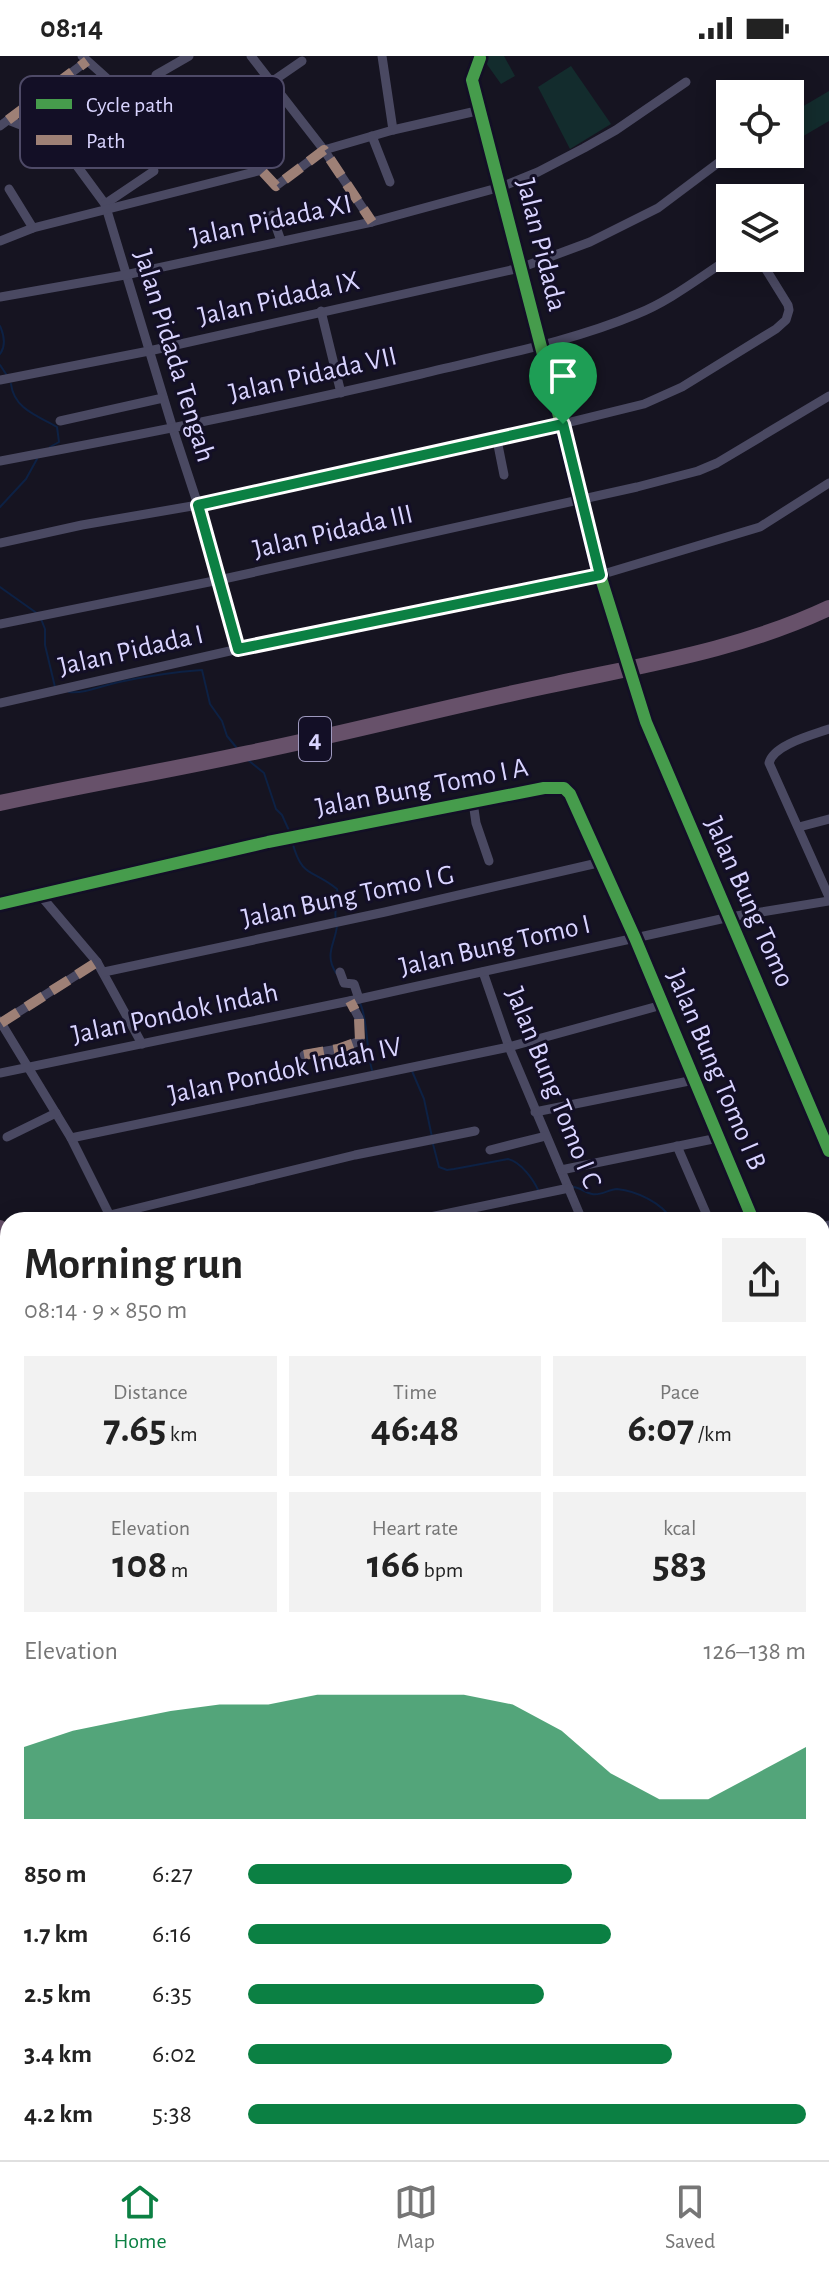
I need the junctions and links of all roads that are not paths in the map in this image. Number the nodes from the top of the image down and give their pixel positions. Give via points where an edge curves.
1 (189, 56) edge
2 (251, 56) edge
3 (382, 56) edge
4 (84, 58) edge
5 (480, 58) dead end
6 (298, 60) edge
7 (156, 75) dead end
8 (62, 76) edge
9 (104, 76) edge
10 (265, 76) edge
11 (279, 76) edge
12 (686, 82) dead end
13 (284, 100) edge
14 (20, 110) edge
15 (481, 110) junction
16 (4, 123) edge
17 (393, 130) junction
18 (372, 136) junction
19 (324, 150) junction
20 (716, 164) edge
21 (78, 168) edge
22 (262, 170) joint
23 (154, 171) dead end
24 (390, 182) dead end
25 (501, 187) junction
26 (9, 189) dead end
27 (106, 207) junction
28 (272, 215) dead end
29 (372, 222) junction
30 (33, 228) junction
31 (0, 241) edge
32 (281, 241) junction
33 (716, 267) edge
34 (520, 268) junction
35 (767, 272) edge
36 (125, 275) junction
37 (0, 297) edge
38 (321, 311) junction
39 (541, 345) junction
40 (149, 351) junction
41 (0, 380) edge
42 (341, 393) junction
43 (829, 396) edge
44 (163, 398) junction
45 (60, 421) dead end
46 (563, 424) junction
47 (173, 429) junction
48 (497, 440) junction
49 (0, 461) edge
50 (504, 475) dead end
51 (829, 483) edge
52 (582, 498) junction
53 (198, 505) junction
54 (0, 543) edge
55 (600, 575) junction
56 (219, 580) junction
57 (829, 608) edge
58 (0, 624) edge
59 (238, 649) junction
60 (629, 670) junction
61 (0, 703) edge
62 (829, 729) edge
63 (473, 802) junction
64 (0, 803) edge
65 (829, 819) edge
66 (799, 827) junction
67 (489, 861) dead end
68 (602, 862) junction
69 (41, 896) junction
70 (829, 899) edge
71 (0, 904) edge
72 (730, 917) junction
73 (635, 938) junction
74 (97, 962) junction
75 (104, 972) junction
76 (340, 972) dead end
77 (483, 972) junction
78 (354, 1000) junction
79 (662, 1005) junction
80 (1, 1022) edge
81 (142, 1044) junction
82 (509, 1047) junction
83 (304, 1055) dead end
84 (28, 1067) junction
85 (0, 1073) edge
86 (694, 1080) junction
87 (535, 1112) junction
88 (56, 1113) junction
89 (475, 1131) dead end
90 (546, 1136) junction
91 (7, 1137) dead end
92 (71, 1138) junction
93 (718, 1138) junction
94 (677, 1146) junction
95 (490, 1150) dead end
96 (829, 1151) edge
97 (561, 1170) junction
98 (569, 1188) junction
99 (108, 1212) edge
100 (134, 1212) edge
101 (454, 1212) edge
102 (579, 1212) edge
103 (706, 1212) edge
104 (750, 1212) edge

1 - 7 street
2 - 10 street
3 - 17 street
4 - 8 street
4 - 9 street
5 - 15 street, Jalan Pidada via 472,80
6 - 11 street
12 - 25 street, Jalan Pidada XI via 594,142
13 - 19 street
14 - 16 street
15 - 17 street
15 - 25 street, Jalan Pidada
17 - 18 street
18 - 19 street
18 - 24 street
19 - 22 street via 278,186
19 - 29 street
20 - 34 street, Jalan Pidada IX via 648,213
21 - 27 street, Jalan Pidada Tengah
22 - 27 street
23 - 27 street
25 - 29 street, Jalan Pidada XI
25 - 34 street, Jalan Pidada
26 - 30 street
27 - 30 street
27 - 36 street, Jalan Pidada Tengah
28 - 32 street
29 - 32 street, Jalan Pidada XI
30 - 31 street
32 - 36 street, Jalan Pidada XI
33 - 39 street, Jalan Pidada VII via 636,315
34 - 38 street, Jalan Pidada IX
34 - 39 street, Jalan Pidada
35 - 46 street via 789,310 776,329 644,404
36 - 37 street, Jalan Pidada XI
36 - 40 street, Jalan Pidada Tengah
38 - 40 street, Jalan Pidada IX
38 - 42 street
39 - 42 street, Jalan Pidada VII
39 - 46 street, Jalan Pidada
40 - 41 street, Jalan Pidada IX
40 - 44 street, Jalan Pidada Tengah
42 - 47 street, Jalan Pidada VII
43 - 52 street, Jalan Pidada III via 698,471
44 - 45 street
44 - 47 street, Jalan Pidada Tengah
46 - 48 street
46 - 52 street, Jalan Pidada
47 - 49 street, Jalan Pidada VII
47 - 53 street, Jalan Pidada Tengah
48 - 50 street
48 - 53 street
51 - 55 street, Jalan Pidada I via 760,527
52 - 55 street, Jalan Pidada
52 - 56 street, Jalan Pidada III
53 - 54 street
53 - 56 street, Jalan Pidada Tengah
55 - 59 street, Jalan Pidada I
55 - 60 street, Jalan Pidada
56 - 58 street, Jalan Pidada III
56 - 59 street, Jalan Pidada Tengah
57 - 60 highway, 4 via 751,640
59 - 61 street, Jalan Pidada I
60 - 64 highway, 4
60 - 72 street, Jalan Bung Tomo via 658,752
62 - 66 street via 770,757
63 - 67 street
63 - 68 street, Jalan Bung Tomo I A via 564,788
63 - 69 street, Jalan Bung Tomo I A via 268,842
65 - 66 street
66 - 70 street
68 - 73 street, Jalan Bung Tomo I A
68 - 75 street, Jalan Bung Tomo I G
69 - 71 street, Jalan Bung Tomo I A
69 - 74 street
70 - 72 street, Jalan Bung Tomo I
72 - 73 street, Jalan Bung Tomo I
72 - 96 street, Jalan Bung Tomo
73 - 77 street, Jalan Bung Tomo I
73 - 79 street, Jalan Bung Tomo I B
74 - 75 street
74 - 80 street
75 - 81 street
76 - 78 street via 344,983 354,984
77 - 78 street, Jalan Bung Tomo I
77 - 82 street, Jalan Bung Tomo I C
78 - 81 street, Jalan Pondok Indah
78 - 83 street via 360,1041
79 - 82 street, Jalan Pondok Indah IV
79 - 86 street, Jalan Bung Tomo I B
80 - 84 street
81 - 84 street, Jalan Pondok Indah
82 - 87 street, Jalan Bung Tomo I C
82 - 92 street, Jalan Pondok Indah IV
84 - 85 street, Jalan Pondok Indah
84 - 88 street
86 - 87 street
86 - 93 street, Jalan Bung Tomo I B
87 - 90 street, Jalan Bung Tomo I C
88 - 91 street
88 - 92 street
89 - 100 street via 355,1155
90 - 95 street
90 - 97 street, Jalan Bung Tomo I C
92 - 99 street
93 - 94 street
93 - 104 street, Jalan Bung Tomo I B
94 - 97 street
94 - 103 street
97 - 98 street, Jalan Bung Tomo I C
98 - 101 street
98 - 102 street, Jalan Bung Tomo I C

